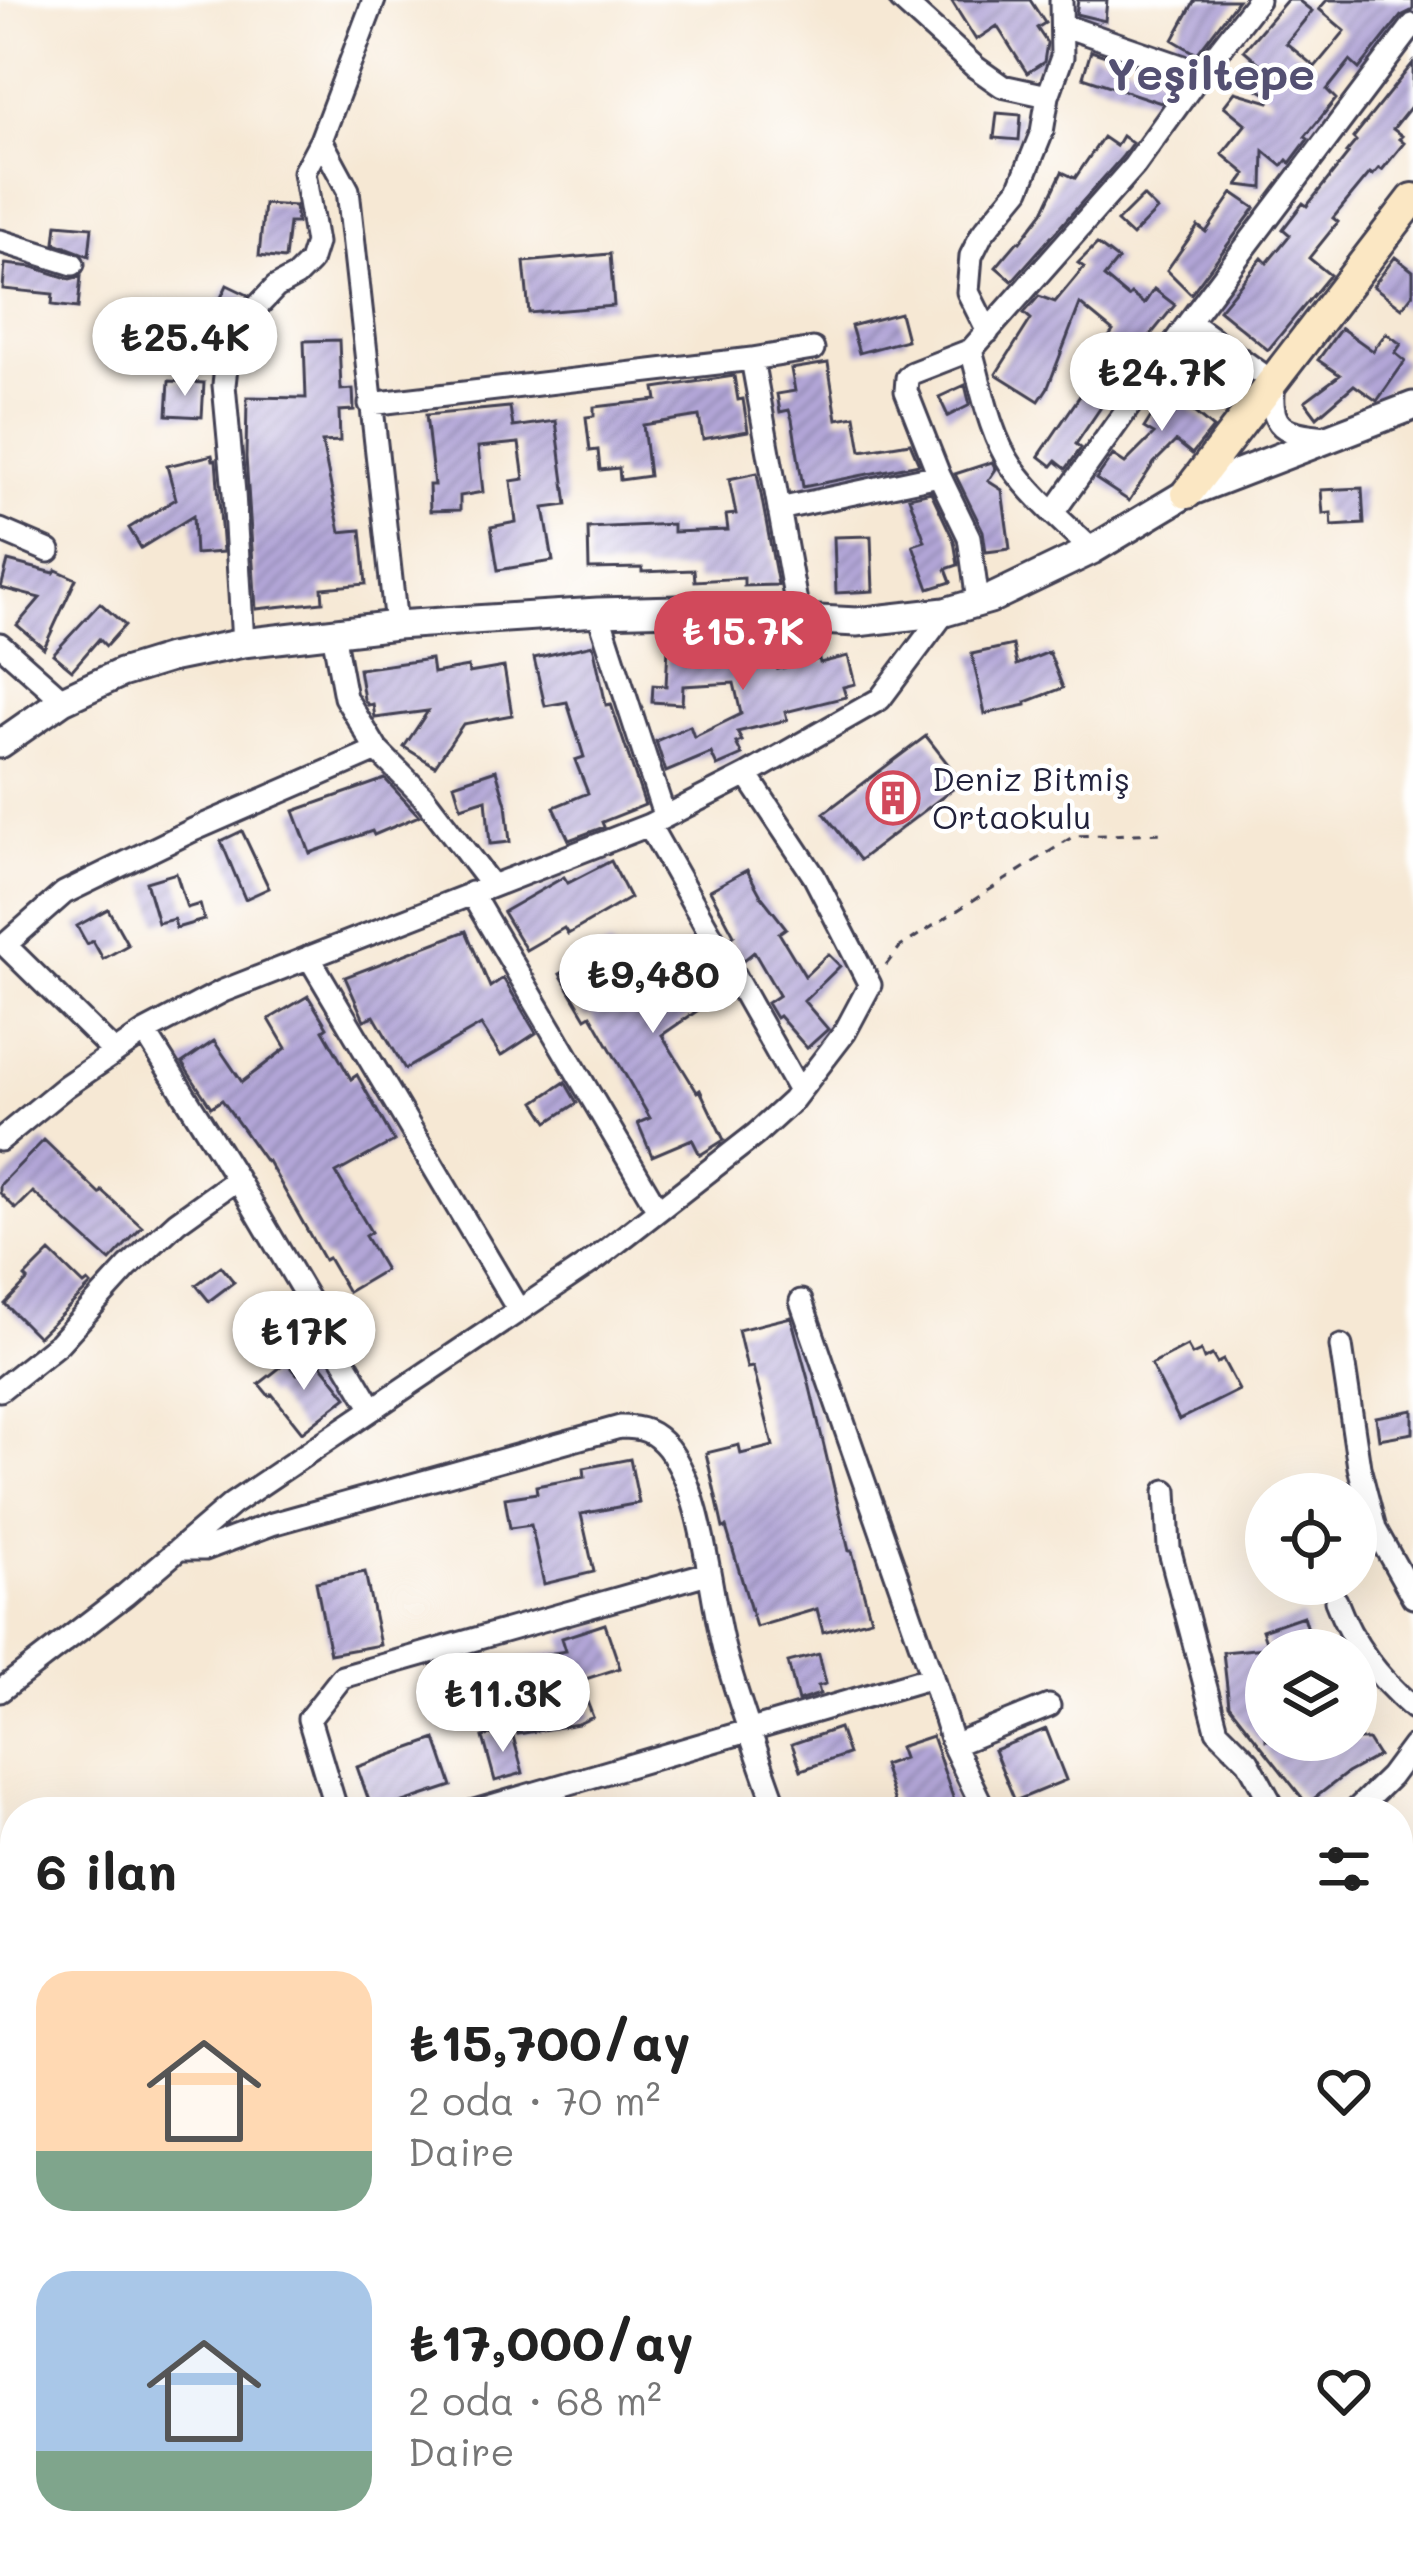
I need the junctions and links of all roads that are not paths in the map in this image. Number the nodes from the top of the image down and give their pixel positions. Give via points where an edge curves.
1 (374, 0) edge
2 (901, 0) edge
3 (1061, 0) edge
4 (1258, 0) edge
5 (1062, 25) junction
6 (1413, 25) edge
7 (1201, 73) junction
8 (1048, 96) junction
9 (321, 140) junction
10 (1413, 199) edge
11 (0, 241) edge
12 (73, 264) dead end
13 (1189, 322) junction
14 (988, 332) junction
15 (813, 349) dead end
16 (971, 350) junction
17 (752, 359) junction
18 (1274, 383) junction
19 (370, 404) junction
20 (1413, 406) edge
21 (1336, 438) junction
22 (940, 475) junction
23 (1187, 493) junction
24 (779, 509) junction
25 (1053, 513) junction
26 (0, 530) edge
27 (1092, 550) junction
28 (50, 551) dead end
29 (978, 602) junction
30 (598, 612) junction
31 (945, 612) junction
32 (800, 619) junction
33 (396, 625) junction
34 (333, 633) junction
35 (243, 643) junction
36 (0, 644) edge
37 (62, 700) junction
38 (0, 744) edge
39 (377, 750) junction
40 (747, 775) junction
41 (657, 820) junction
42 (481, 889) junction
43 (309, 957) junction
44 (145, 1033) junction
45 (115, 1053) junction
46 (800, 1090) junction
47 (0, 1140) edge
48 (237, 1179) junction
49 (658, 1210) junction
50 (801, 1301) dead end
51 (519, 1311) junction
52 (1341, 1346) dead end
53 (0, 1390) edge
54 (373, 1409) junction
55 (1166, 1491) dead end
56 (180, 1549) junction
57 (708, 1573) junction
58 (1413, 1597) edge
59 (1338, 1605) edge
60 (932, 1676) junction
61 (0, 1690) edge
62 (1049, 1706) dead end
63 (1413, 1708) edge
64 (749, 1732) junction
65 (953, 1745) junction
66 (1413, 1746) edge
67 (333, 1797) edge
68 (523, 1797) edge
69 (773, 1797) edge
70 (978, 1797) edge
71 (1268, 1797) edge
72 (1369, 1797) edge

1 - 9 street
2 - 8 street via 1002,86
3 - 5 street
4 - 7 street
5 - 7 street
5 - 8 street via 1062,57
6 - 13 street
7 - 14 street via 1134,166
8 - 14 street via 1018,189 971,256 968,292
9 - 19 street via 349,190
9 - 35 street via 304,172 316,243 310,262 255,309 227,358
10 - 18 main road
11 - 12 street
13 - 18 street
13 - 25 street
14 - 16 street
15 - 17 street
16 - 22 street via 907,379
16 - 25 street via 1011,466
17 - 19 street
17 - 24 street
18 - 21 street via 1271,408 1282,427
18 - 23 main road
19 - 33 street
20 - 21 street
21 - 23 street
22 - 24 street
22 - 29 street via 969,537
23 - 27 street
24 - 32 street
25 - 27 street
26 - 28 street
27 - 29 street
29 - 31 street
30 - 32 street via 718,609
30 - 33 street
30 - 41 street
31 - 32 street
31 - 40 street via 880,699
33 - 34 street
34 - 35 street
34 - 39 street via 346,697
35 - 37 street via 170,658
36 - 37 street
37 - 38 street
39 - 42 street via 423,796
39 - 45 street via 64,893 5,946
40 - 41 street
40 - 46 street via 814,876 870,986
41 - 42 street
41 - 46 street
42 - 43 street
42 - 49 street
43 - 44 street
43 - 51 street
44 - 45 street
44 - 48 street
45 - 47 street
46 - 49 street
48 - 53 street via 177,1222
48 - 54 street
49 - 51 street
50 - 60 street
51 - 54 street
52 - 58 street via 1376,1529
54 - 56 street
55 - 71 street via 1169,1548 1217,1730
56 - 57 street via 206,1549 637,1426 670,1450 682,1473
56 - 61 street
57 - 64 street
57 - 67 street via 342,1677 309,1720
59 - 63 street via 1358,1649
60 - 64 street
60 - 65 street
62 - 65 street
64 - 68 street
64 - 69 street
65 - 70 street
66 - 72 street

